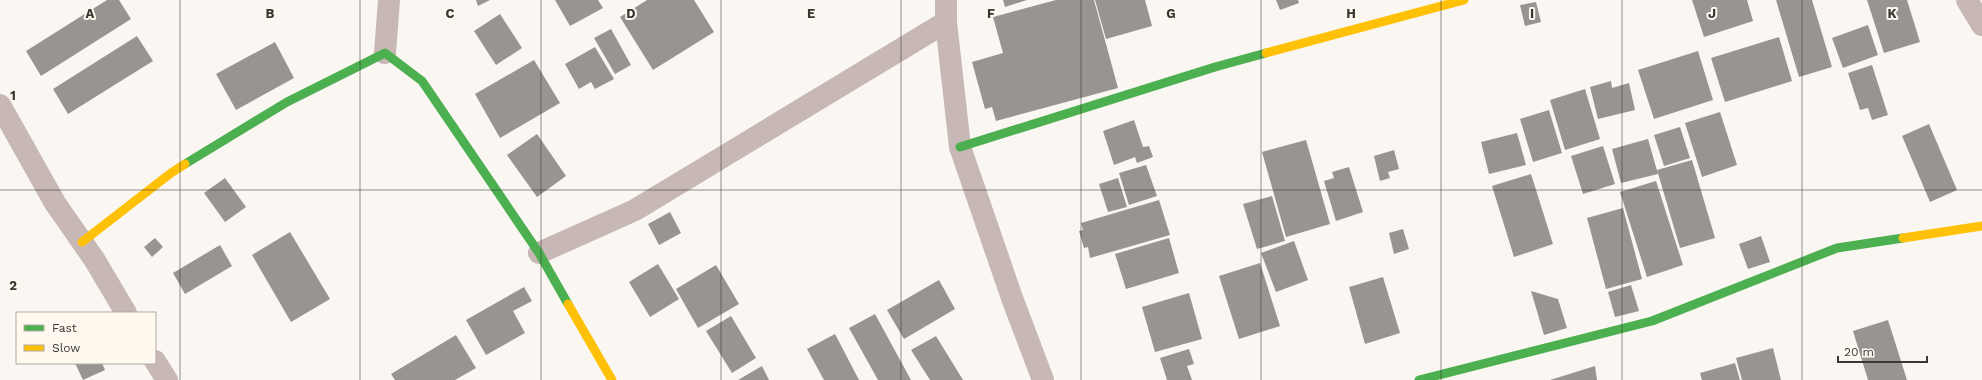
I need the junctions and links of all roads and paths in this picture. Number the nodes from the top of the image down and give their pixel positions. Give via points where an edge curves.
1 (389, 0) edge
2 (946, 0) edge
3 (1464, 0) edge
4 (1967, 0) edge
5 (946, 22) junction
6 (1982, 25) edge
7 (385, 53) junction
8 (1, 108) edge
9 (960, 147) junction
10 (1982, 226) edge
11 (82, 242) junction
12 (539, 253) junction
13 (125, 312) edge
14 (156, 363) edge
15 (167, 380) edge
16 (612, 380) edge
17 (1043, 380) edge
18 (1419, 380) edge

1 - 7 street
2 - 5 street
3 - 9 street via 1214,67
4 - 6 street
5 - 9 street
5 - 12 street via 635,210
7 - 11 street via 287,102 178,169
7 - 12 street via 422,81
8 - 11 street via 55,203
9 - 17 street
10 - 18 street via 1837,248 1652,321
11 - 13 street
12 - 16 street
14 - 15 street

